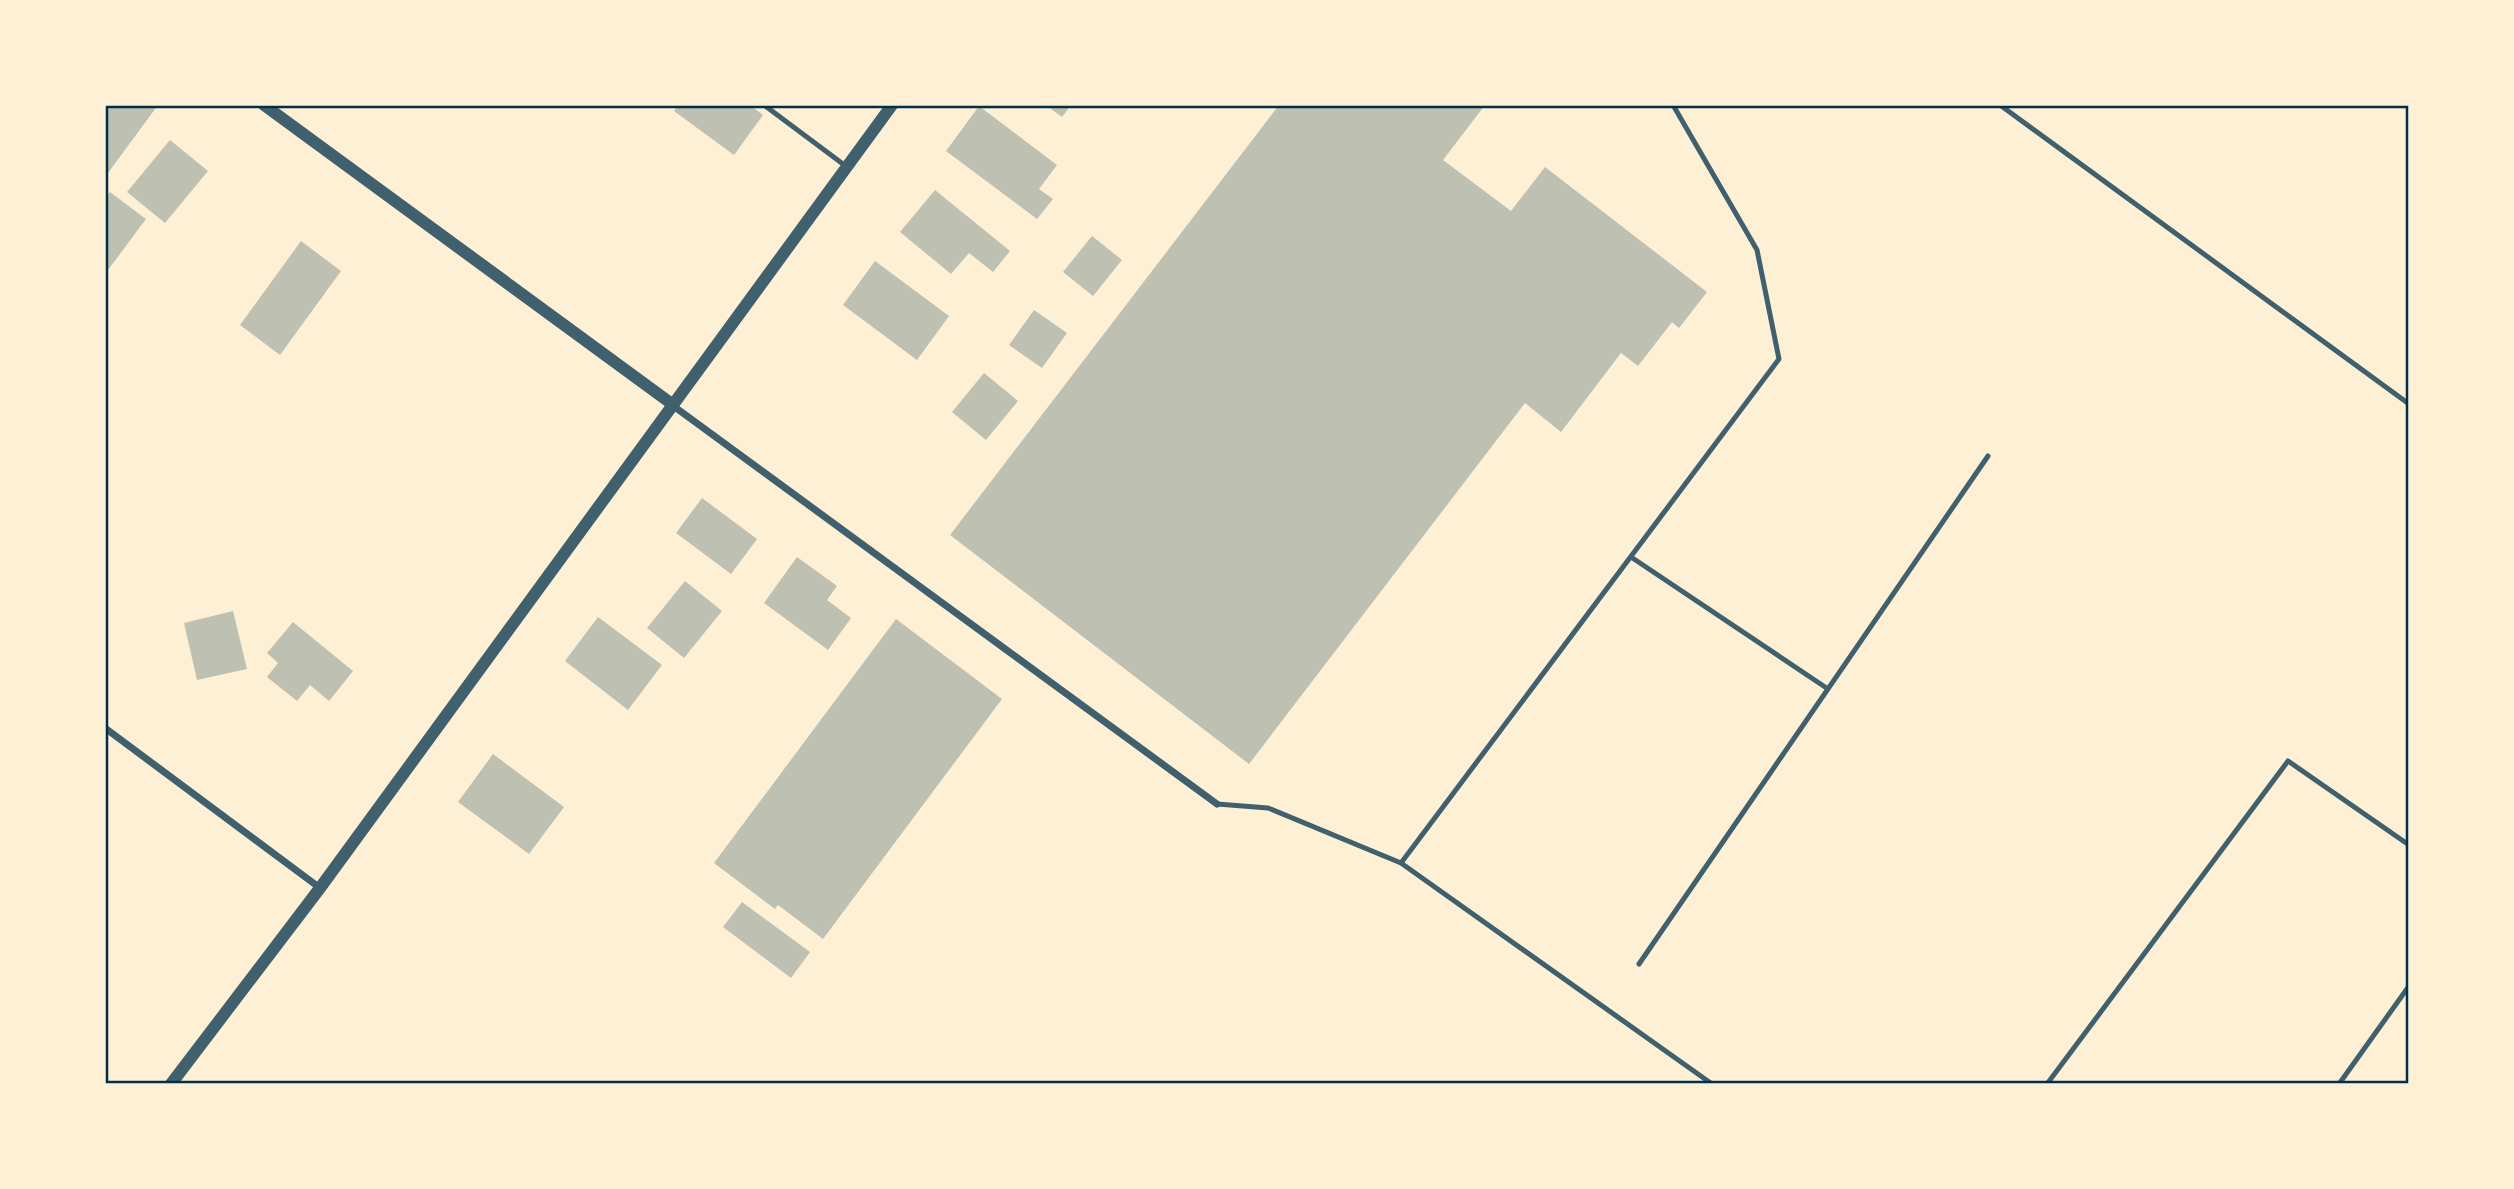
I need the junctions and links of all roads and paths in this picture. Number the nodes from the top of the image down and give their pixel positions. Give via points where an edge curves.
1 (264, 105) edge
2 (764, 105) edge
3 (892, 105) edge
4 (1673, 105) edge
5 (2000, 105) edge
6 (847, 167) junction
7 (672, 404) junction
8 (2409, 404) edge
9 (1988, 456) dead end
10 (1631, 557) junction
11 (1828, 689) junction
12 (105, 728) edge
13 (1217, 804) joint
14 (2409, 845) edge
15 (1401, 863) junction
16 (320, 888) junction
17 (1639, 964) dead end
18 (2409, 986) edge
19 (171, 1084) edge
20 (1713, 1084) edge
21 (2047, 1084) edge
22 (2339, 1084) edge

1 - 7 street
2 - 6 lane
3 - 6 street
4 - 10 lane via 1757,250 1779,359
5 - 8 lane
6 - 7 street
7 - 13 street
7 - 16 street
9 - 11 lane
10 - 11 lane
10 - 15 lane
11 - 17 lane
12 - 16 street
13 - 15 lane via 1268,808
14 - 21 lane via 2288,761
15 - 20 lane
16 - 19 street
18 - 22 lane

